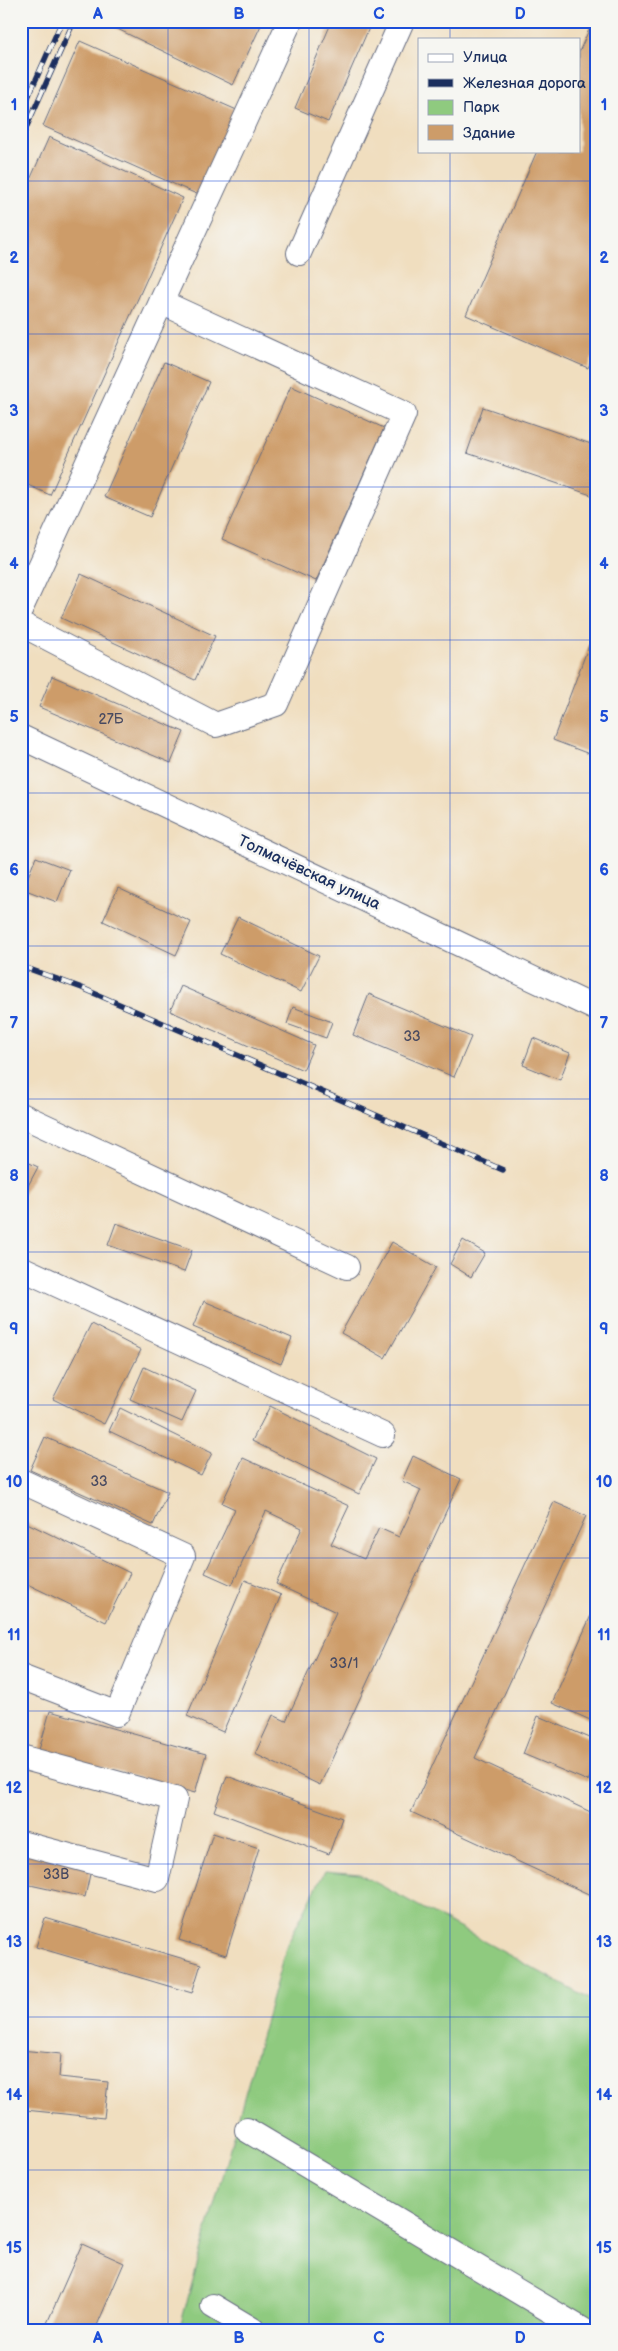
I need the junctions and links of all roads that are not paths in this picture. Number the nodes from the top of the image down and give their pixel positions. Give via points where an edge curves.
1 (290, 21) edge
2 (402, 21) edge
3 (299, 253) dead end
4 (161, 302) junction
5 (21, 608) edge
6 (21, 624) edge
7 (21, 737) edge
8 (597, 1009) edge
9 (21, 1115) edge
10 (347, 1267) dead end
11 (21, 1268) edge
12 (383, 1435) dead end
13 (21, 1480) edge
14 (21, 1677) edge
15 (21, 1756) edge
16 (21, 1843) edge
17 (247, 2130) dead end
18 (213, 2306) dead end
19 (252, 2329) edge
20 (583, 2330) edge

1 - 4 street
2 - 3 street
4 - 5 street
4 - 6 street via 404,414 276,704 216,725
7 - 8 street, Толмачёвская улица
9 - 10 street
11 - 12 street
13 - 14 street via 182,1556 117,1714
15 - 16 street via 175,1799 157,1879
17 - 20 street
18 - 19 street

